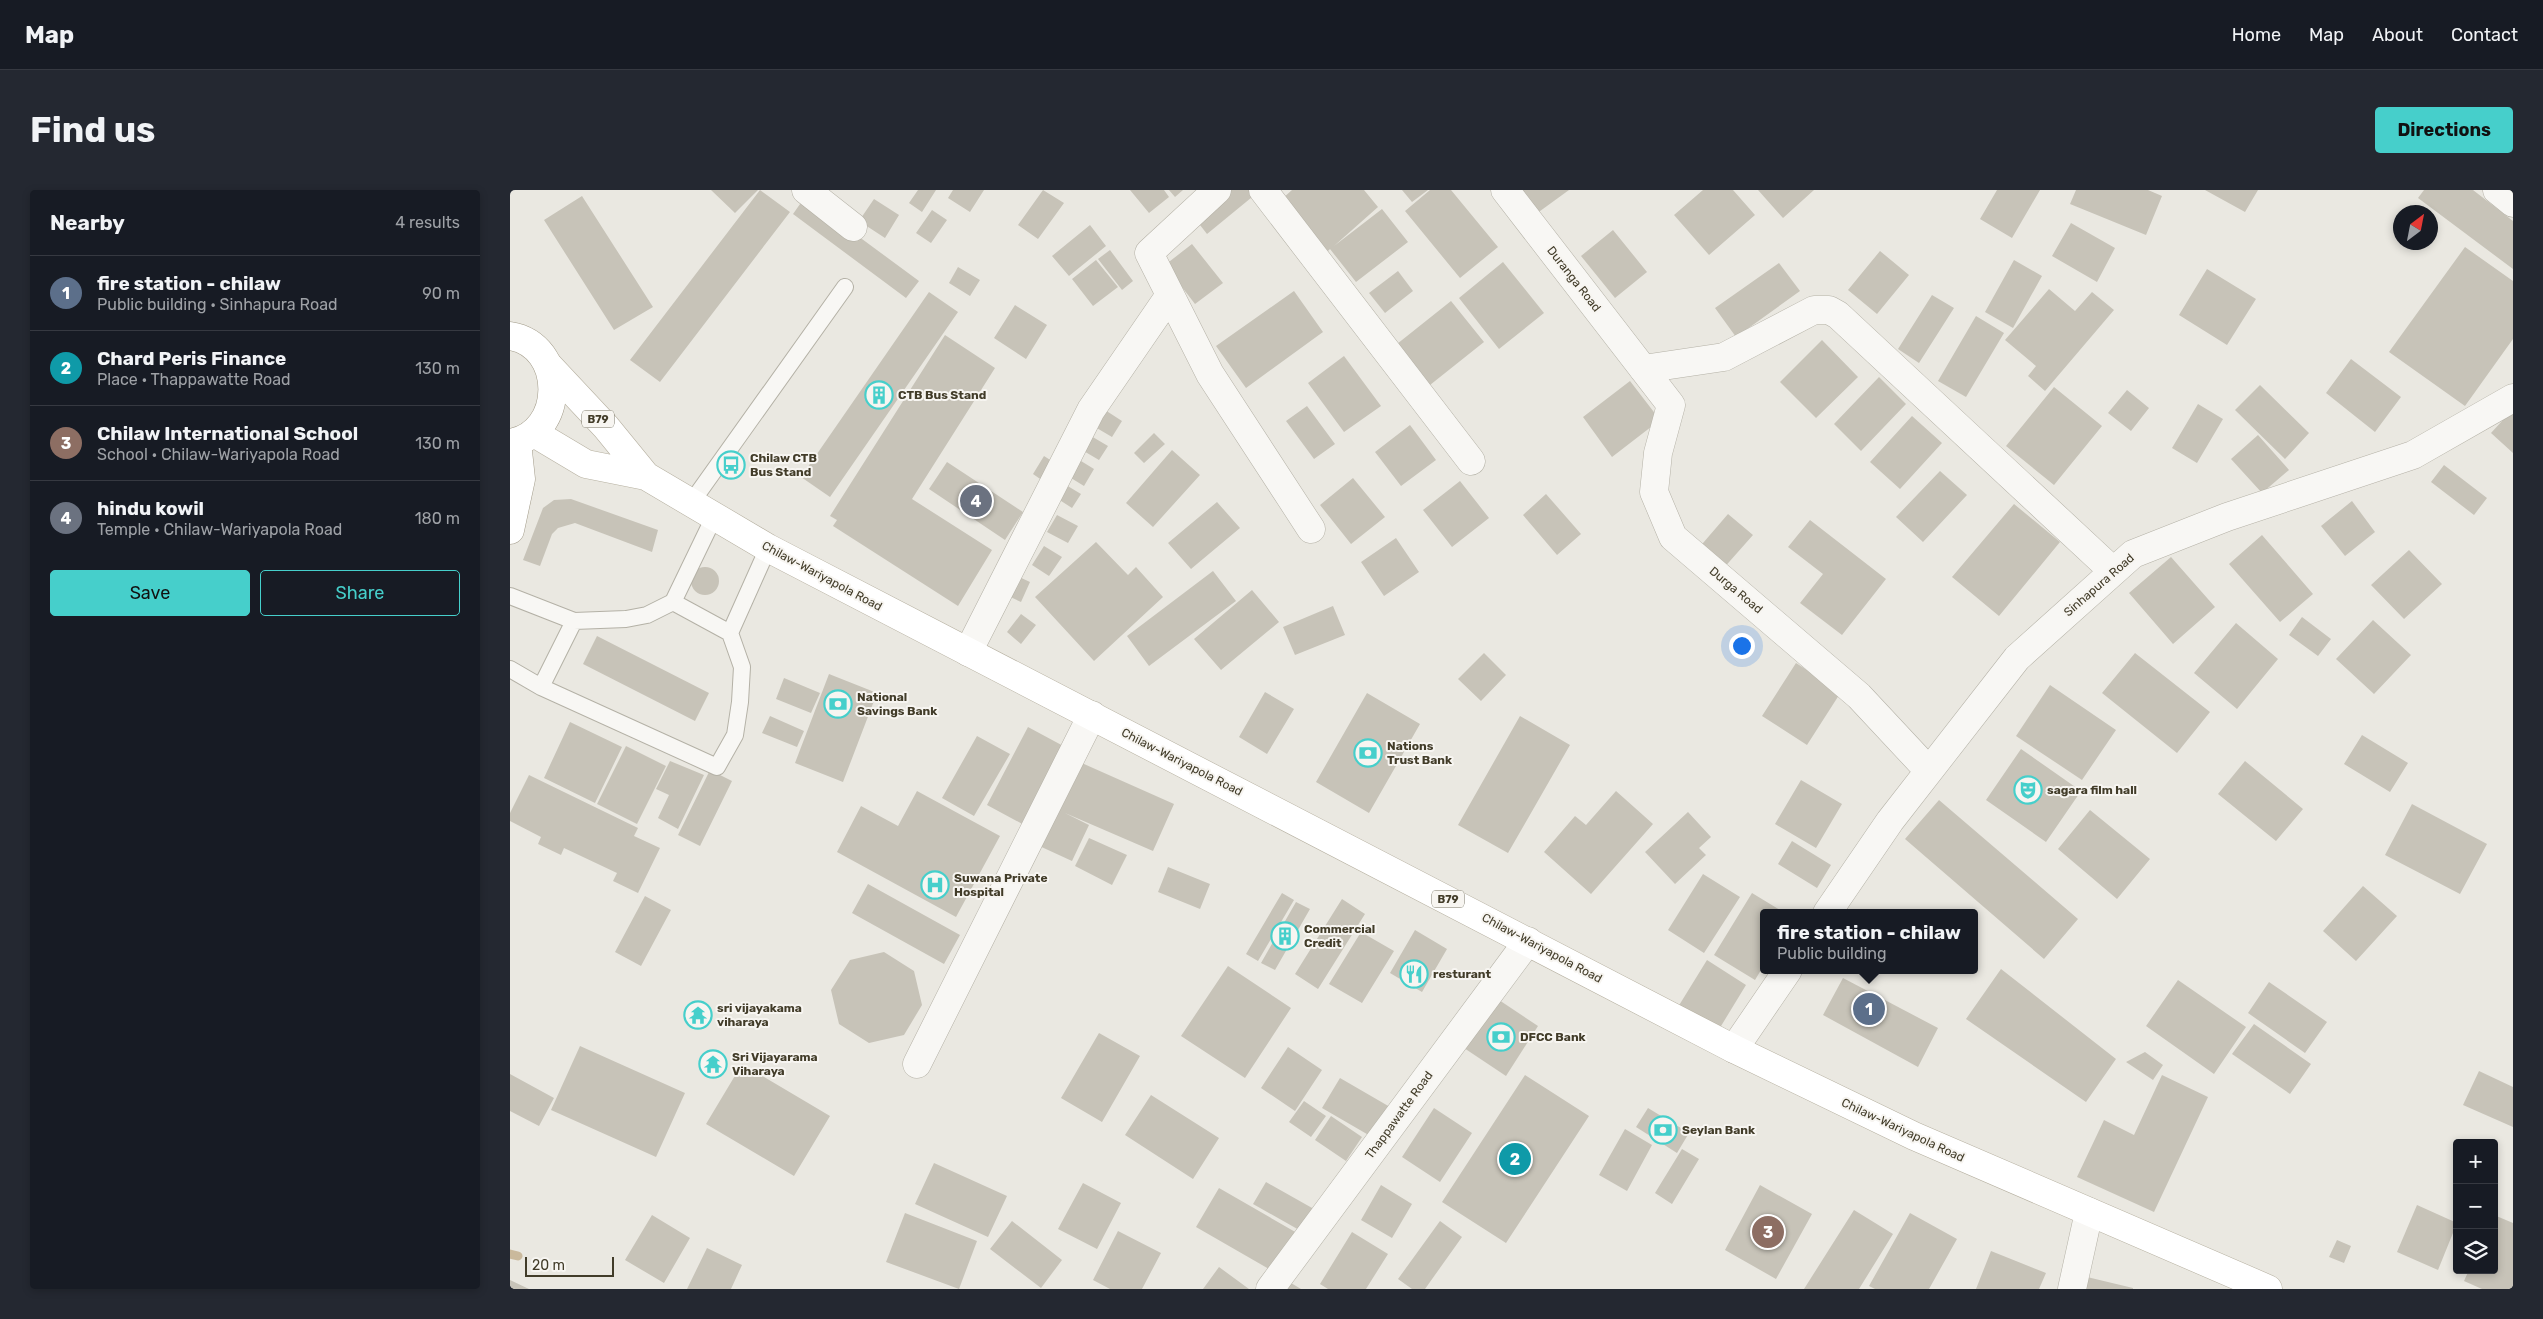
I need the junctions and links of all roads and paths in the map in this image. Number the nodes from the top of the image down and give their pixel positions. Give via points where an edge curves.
1 (806, 190) edge
2 (1217, 190) edge
3 (1263, 190) edge
4 (1505, 190) edge
5 (2497, 190) edge
6 (2513, 203) edge
7 (852, 228) dead end
8 (845, 288) dead end
9 (1170, 295) junction
10 (512, 331) edge
11 (548, 365) junction
12 (1644, 369) junction
13 (2513, 398) edge
14 (520, 439) edge
15 (1471, 461) dead end
16 (646, 476) junction
17 (702, 510) junction
18 (1311, 529) dead end
19 (510, 530) edge
20 (768, 548) junction
21 (2113, 572) junction
22 (510, 596) edge
23 (673, 602) junction
24 (574, 621) junction
25 (730, 633) junction
26 (968, 652) junction
27 (510, 669) edge
28 (541, 687) junction
29 (1092, 715) junction
30 (1929, 771) junction
31 (1830, 909) edge
32 (1528, 941) junction
33 (1785, 974) edge
34 (1734, 1048) junction
35 (917, 1064) dead end
36 (2088, 1212) junction
37 (1270, 1289) edge
38 (2072, 1289) edge
39 (2268, 1289) edge

1 - 7 street
2 - 9 street via 1149,253
3 - 15 street
4 - 12 street, Duranga Road
5 - 6 street
8 - 17 lane
9 - 18 street via 1210,374
9 - 26 street via 1091,410
10 - 11 main road via 539,352
11 - 14 main road via 553,379 551,409 544,422
11 - 16 main road, B79
12 - 21 street via 1724,357 1814,310 1830,310
12 - 30 street, Durga Road via 1671,405 1658,453 1654,492 1673,537 1860,696
13 - 21 street, Sinhapura Road via 2413,455 2227,517 2142,550
14 - 16 main road, B79 via 586,464
14 - 19 main road via 521,479
16 - 17 main road, Chilaw-Wariyapola Road / B79
17 - 20 main road, Chilaw-Wariyapola Road / B79
17 - 23 lane
20 - 25 lane
20 - 26 main road, Chilaw-Wariyapola Road / B79
21 - 30 street, Sinhapura Road via 2017,658
22 - 24 lane
23 - 24 lane via 647,615
23 - 25 lane
24 - 28 lane
25 - 28 lane via 742,667 740,702 735,735 717,767
26 - 29 main road, Chilaw-Wariyapola Road / B79
27 - 28 lane
29 - 32 main road, Chilaw-Wariyapola Road / B79
29 - 35 street
30 - 31 street, Sinhapura Road
32 - 34 main road, Chilaw-Wariyapola Road / B79
32 - 37 street, Thappawatte Road
33 - 34 street
34 - 36 main road, Chilaw-Wariyapola Road / B79 via 1914,1136
36 - 38 street
36 - 39 main road, Chilaw-Wariyapola Road / B79

